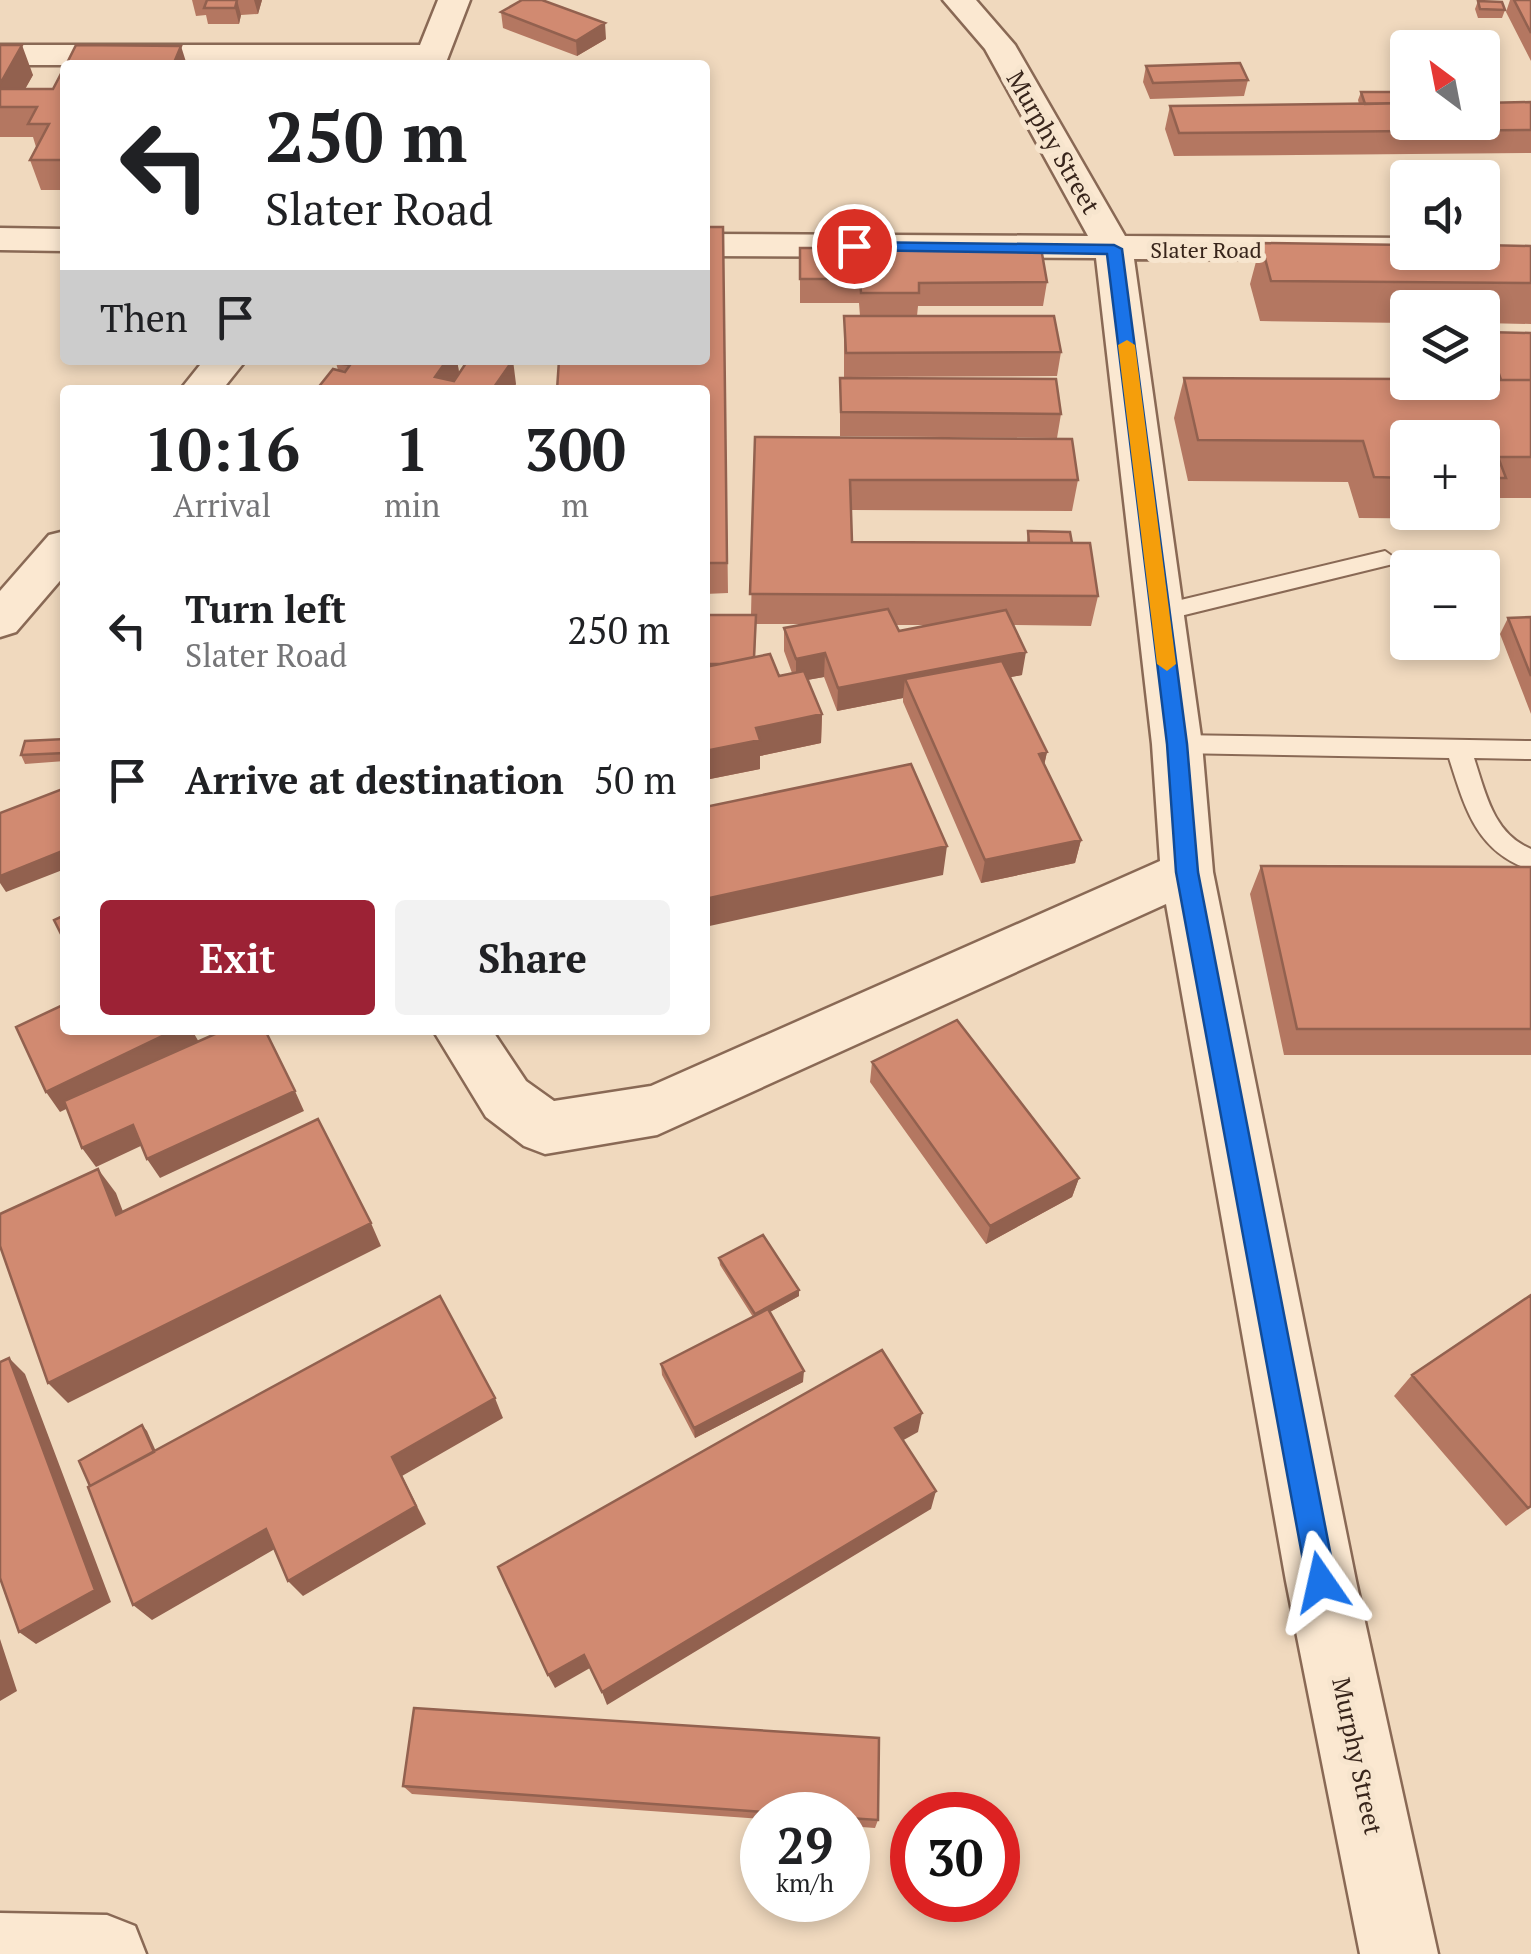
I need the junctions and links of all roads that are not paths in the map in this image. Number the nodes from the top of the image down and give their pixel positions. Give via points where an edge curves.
1 (454, 0) edge
2 (959, 0) edge
3 (0, 54) edge
4 (430, 60) edge
5 (0, 239) edge
6 (60, 240) edge
7 (710, 245) edge
8 (1114, 249) junction
9 (1390, 249) edge
10 (222, 365) edge
11 (204, 385) edge
12 (60, 552) edge
13 (1384, 559) dead end
14 (1160, 612) junction
15 (0, 621) edge
16 (1177, 744) junction
17 (1459, 750) junction
18 (1531, 750) edge
19 (1531, 860) edge
20 (1187, 872) junction
21 (464, 1035) edge
22 (0, 1952) edge
23 (107, 1954) edge
24 (1399, 1954) edge

1 - 4 street
2 - 8 street, Murphy Street via 998,45
3 - 4 street
5 - 6 street
7 - 8 street, Slater Road
8 - 9 street, Slater Road
8 - 14 street, Murphy Street
10 - 11 street
12 - 15 street
13 - 14 lane
14 - 16 street, Murphy Street
16 - 17 lane
16 - 20 street, Murphy Street
17 - 18 lane
17 - 19 lane via 1494,842
20 - 21 street via 657,1110 545,1128 506,1098
20 - 24 street, Murphy Street via 1321,1582
22 - 23 street

